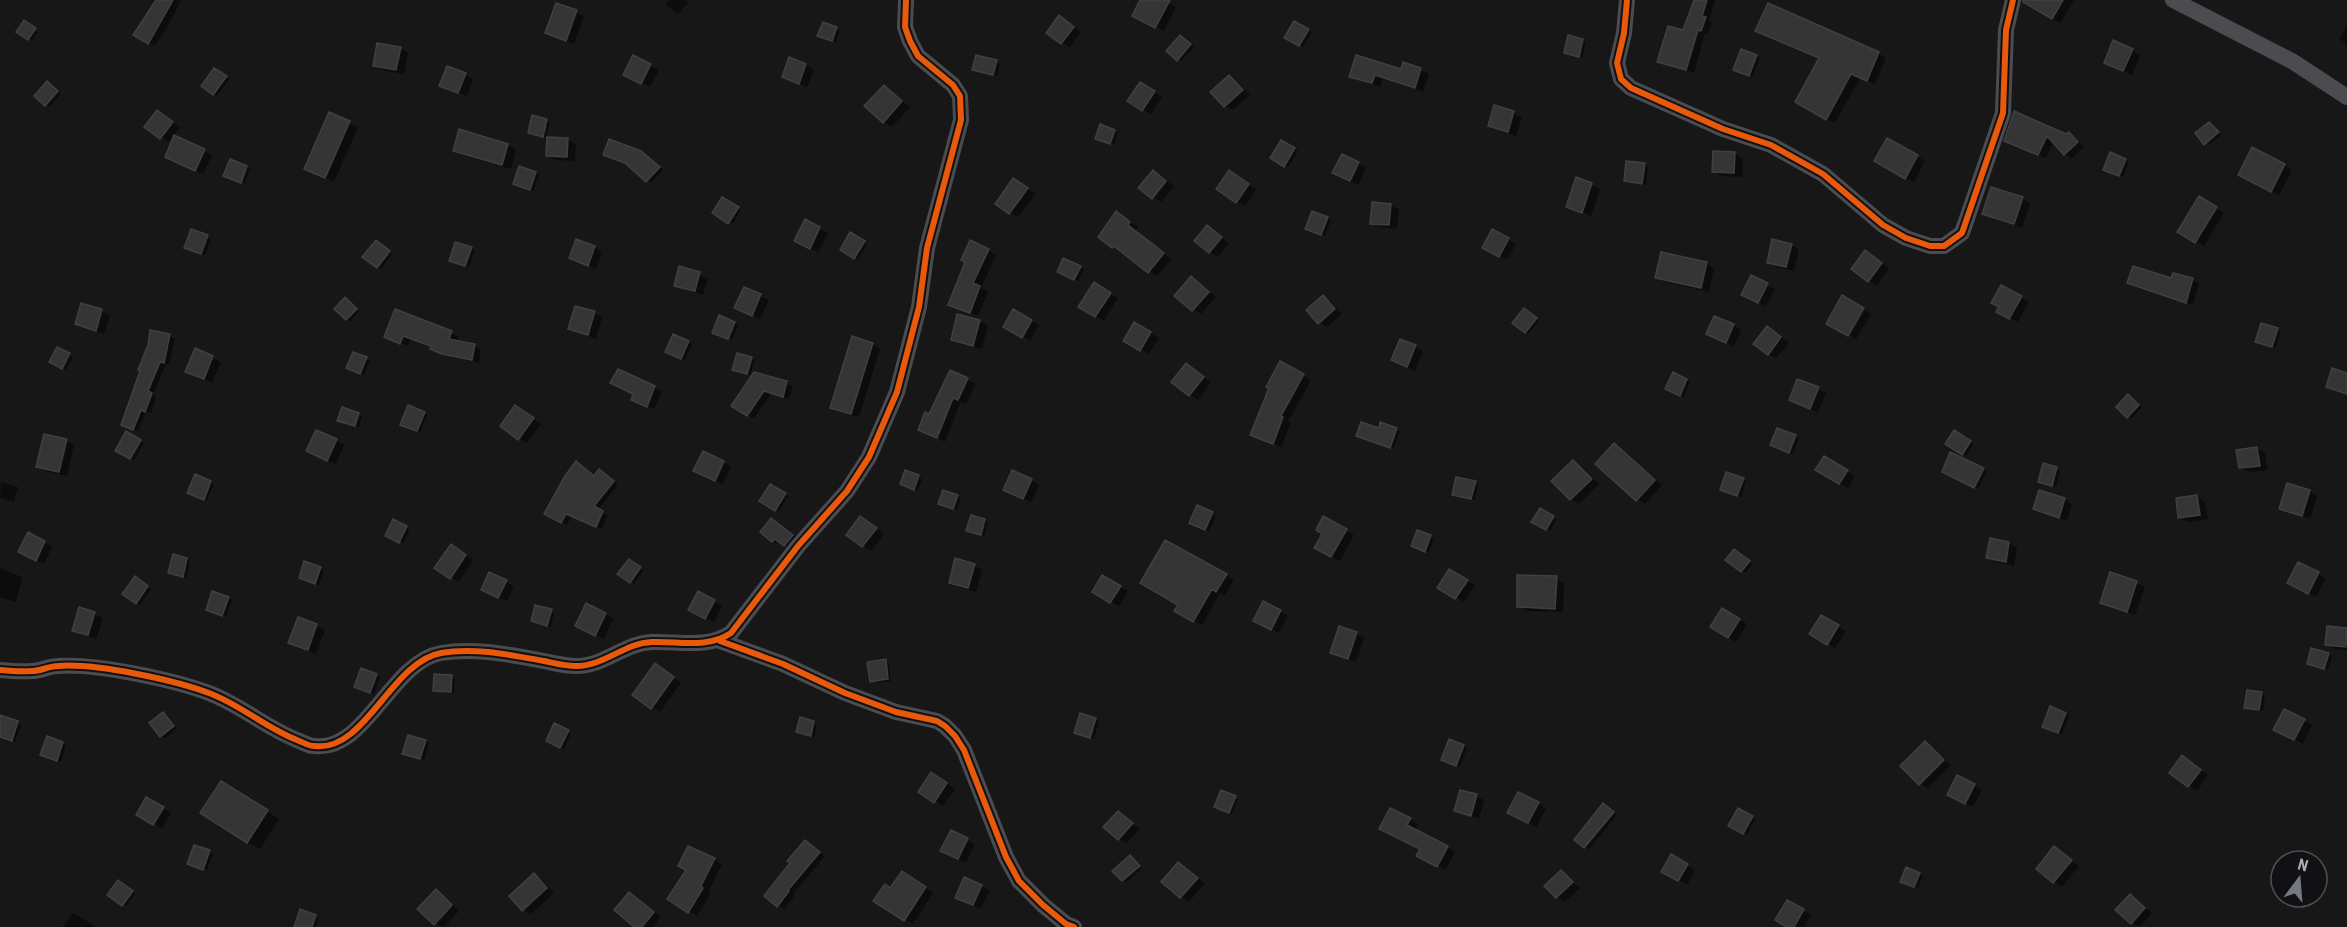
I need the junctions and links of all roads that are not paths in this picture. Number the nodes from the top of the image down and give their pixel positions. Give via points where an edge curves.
1 (906, 0) edge
2 (1627, 0) edge
3 (2013, 0) edge
4 (2173, 0) edge
5 (2347, 97) edge
6 (720, 641) junction
7 (0, 670) edge
8 (1074, 927) edge

1 - 6 street via 905,27 910,41 918,56 957,90 961,120 927,248 919,307 897,392 869,457 847,491 764,588 745,618
2 - 3 street via 1617,63 1621,79 1631,88 1723,129 1771,145 1823,174 1883,225 1930,246 1944,246 1962,232 2003,112 2006,30
4 - 5 street via 2292,61
6 - 7 street via 650,642 628,646 595,664 574,666 489,652 439,653 406,672 340,743 314,747 277,732 210,694 171,682 85,667
6 - 8 street via 845,693 945,726 964,750 1019,881 1050,911

